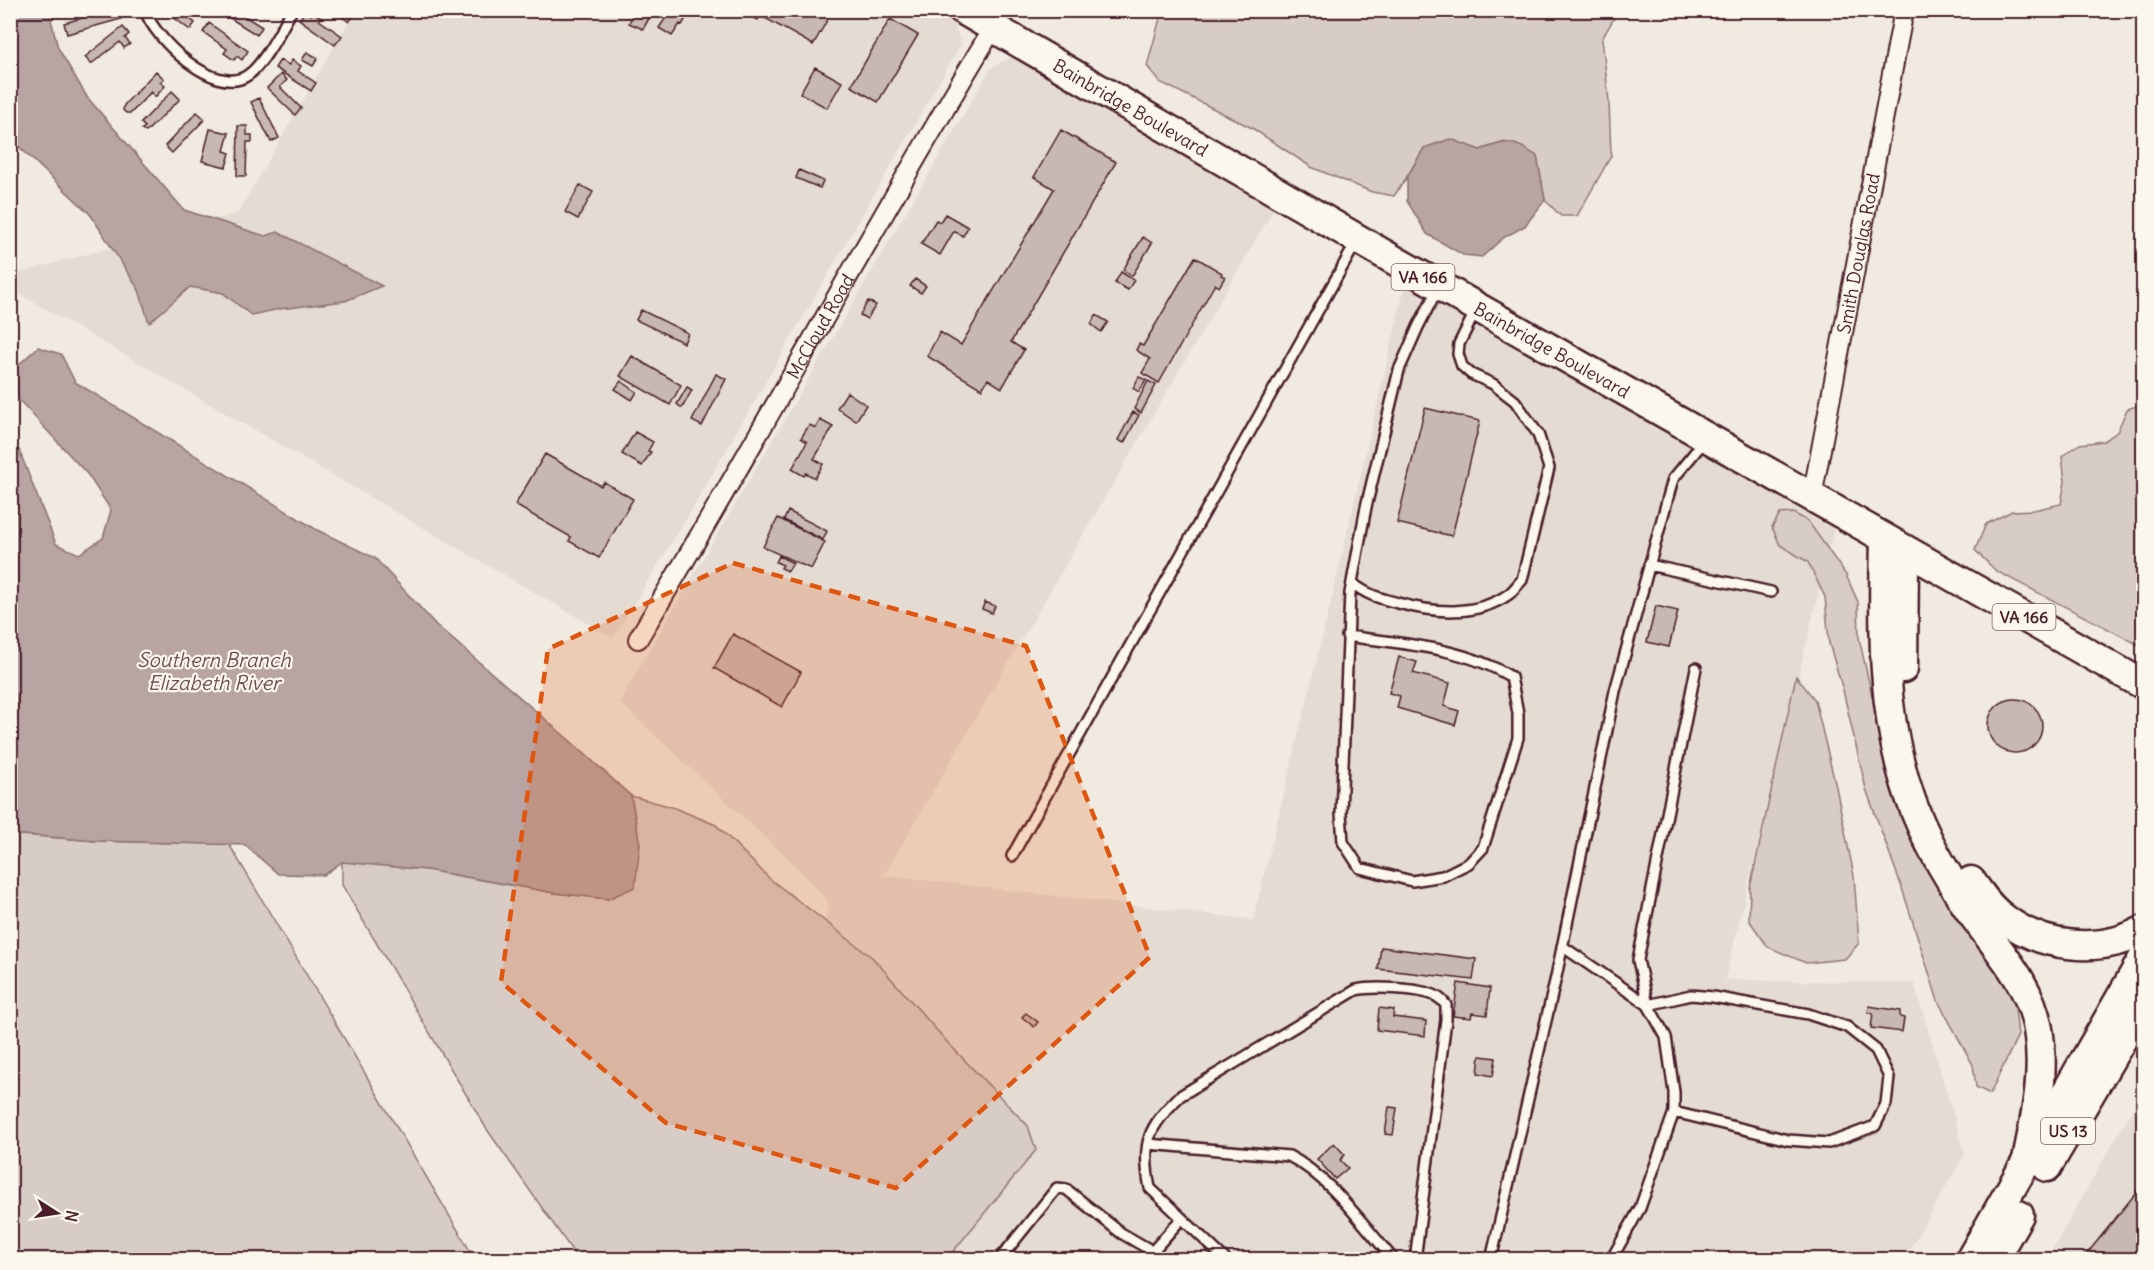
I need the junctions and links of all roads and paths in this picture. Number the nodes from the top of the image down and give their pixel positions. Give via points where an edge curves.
1 (145, 10) edge
2 (292, 10) edge
3 (963, 10) edge
4 (1904, 10) edge
5 (993, 19) edge
6 (1358, 239) junction
7 (1440, 286) junction
8 (1478, 307) junction
9 (1707, 437) junction
10 (1812, 496) junction
11 (1895, 545) junction
12 (1649, 565) junction
13 (1352, 583) junction
14 (1771, 592) dead end
15 (1347, 636) junction
16 (638, 639) dead end
17 (1696, 668) dead end
18 (2144, 685) edge
19 (1011, 856) dead end
20 (2144, 930) edge
21 (1562, 946) junction
22 (2144, 957) edge
23 (2144, 1002) edge
24 (1648, 1005) junction
25 (1674, 1112) junction
26 (1148, 1144) junction
27 (2026, 1165) junction
28 (1182, 1218) junction
29 (1154, 1256) edge
30 (999, 1260) edge
31 (1226, 1260) edge
32 (1394, 1260) edge
33 (1415, 1260) edge
34 (1491, 1260) edge
35 (1611, 1260) edge
36 (1970, 1260) edge
37 (1994, 1260) edge

1 - 2 lane via 177,54 202,73 230,81 248,76
3 - 5 main road, Bainbridge Boulevard / VA 166
4 - 10 street, Smith Douglas Road
5 - 6 main road, Bainbridge Boulevard / VA 166
5 - 16 street, McCloud Road
6 - 7 main road, Bainbridge Boulevard / VA 166
6 - 19 lane
7 - 8 main road, Bainbridge Boulevard / VA 166
7 - 13 lane via 1399,370
8 - 9 main road, Bainbridge Boulevard / VA 166
8 - 13 lane via 1459,344 1462,366 1515,401 1538,434 1549,468 1522,580 1509,594 1485,605 1448,612 1420,609 1365,594
9 - 10 main road, Bainbridge Boulevard / VA 166
9 - 12 lane via 1673,479
10 - 11 main road, Bainbridge Boulevard / VA 166
11 - 18 main road, Bainbridge Boulevard / VA 166
11 - 20 main road via 1905,704 1930,794 1964,870 2000,916 2042,939 2090,945 2119,941
11 - 27 main road via 1883,627 1886,680 1900,762 1930,844 1966,906 2019,977 2032,1006 2041,1061 2040,1094
12 - 14 lane
12 - 21 lane via 1615,691
13 - 15 lane
15 - 15 lane via 1343,842 1360,868 1412,881 1443,876 1469,863 1486,837 1518,738 1511,677 1495,667 1448,651
17 - 24 lane via 1638,960
21 - 24 lane
21 - 34 lane
22 - 27 main road, US 13
23 - 37 main road, US 13
24 - 25 lane via 1666,1037
24 - 25 lane via 1691,995 1808,1014 1847,1026 1876,1050 1889,1077 1886,1104 1875,1126 1829,1143 1788,1140
25 - 35 lane via 1640,1208
26 - 28 lane via 1150,1188
26 - 32 lane via 1289,1156 1320,1176
26 - 33 lane via 1159,1117 1180,1096 1356,990 1367,987 1439,997 1446,1005 1446,1020
27 - 36 main road, US 13
28 - 29 lane
28 - 31 lane
29 - 30 lane via 1066,1189 1057,1188

